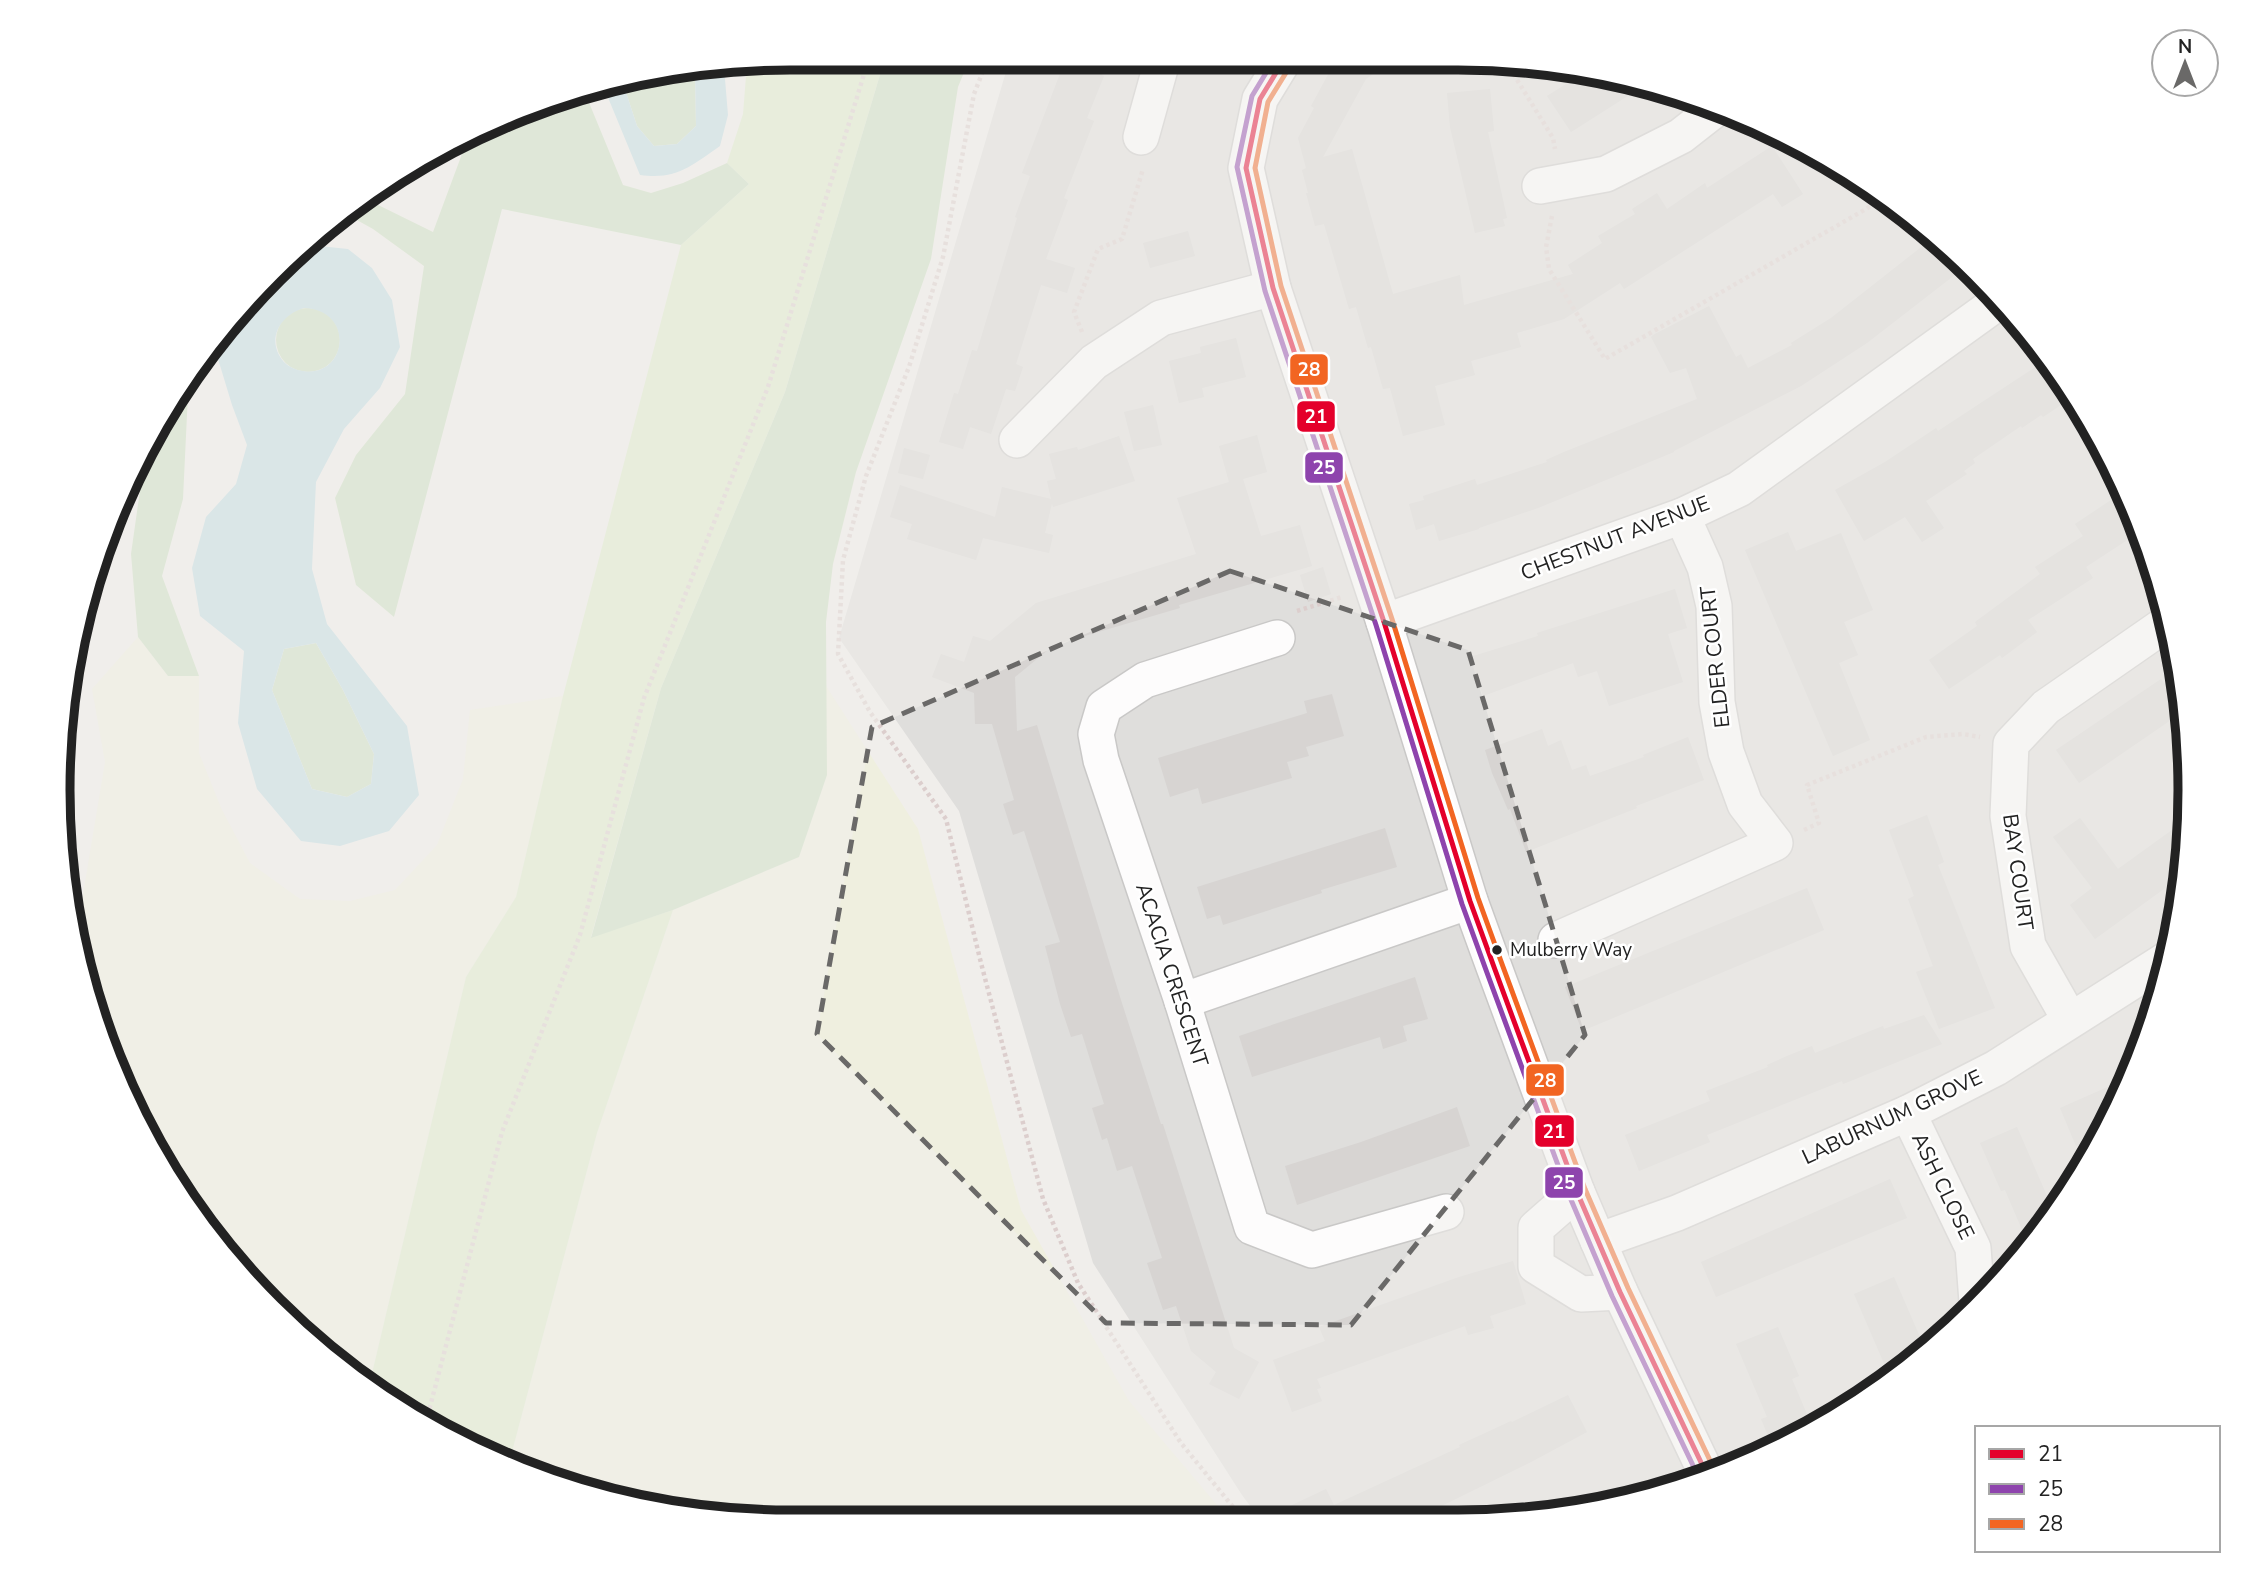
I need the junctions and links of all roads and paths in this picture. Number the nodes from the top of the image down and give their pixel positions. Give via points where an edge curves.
1 (865, 70) edge
2 (983, 70) edge
3 (1160, 70) edge
4 (1278, 70) edge
5 (1513, 73) edge
6 (1708, 115) edge
7 (1141, 137) joint
8 (1550, 184) junction
9 (1875, 203) edge
10 (1273, 288) junction
11 (1991, 307) edge
12 (1094, 362) junction
13 (1017, 440) dead end
14 (1682, 516) junction
15 (1373, 587) junction
16 (1384, 622) junction
17 (2159, 629) edge
18 (1277, 639) joint
19 (2011, 744) junction
20 (1775, 843) junction
21 (1470, 901) junction
22 (1556, 940) dead end
23 (2155, 967) edge
24 (1182, 1002) junction
25 (2070, 1020) junction
26 (1908, 1113) junction
27 (1577, 1192) junction
28 (1446, 1212) dead end
29 (1598, 1241) junction
30 (1976, 1289) edge
31 (1620, 1292) junction
32 (428, 1413) edge
33 (1701, 1467) edge
34 (1235, 1510) edge

1 - 32 path via 768,387 644,698 580,935 502,1132
2 - 34 path via 974,94 943,257 909,367 866,476 843,561 838,654 870,712 946,819 1043,1199 1078,1283 1181,1443
3 - 7 street
4 - 10 street via 1261,99 1247,168
5 - 8 path via 1553,138
6 - 8 street via 1681,136 1605,174
7 - 12 path via 1150,144 1122,239 1098,250 1074,312
8 - 9 path via 1549,269 1605,359
10 - 12 street via 1161,318
10 - 15 street
11 - 14 street, CHESTNUT AVENUE via 1739,489
12 - 13 street
14 - 16 street, CHESTNUT AVENUE
14 - 20 street, ELDER COURT via 1704,567 1714,606 1717,702 1726,752 1745,804
15 - 16 street
15 - 18 path via 1279,617
16 - 21 street
17 - 19 street via 2046,707
18 - 24 street, ACACIA CRESCENT via 1145,680 1104,707 1096,734
19 - 20 path via 1963,734 1926,737 1807,785 1819,823
19 - 25 street, BAY COURT via 2008,816 2028,946
20 - 22 street
21 - 24 street
21 - 27 street
23 - 25 street, LABURNUM GROVE
24 - 28 street, ACACIA CRESCENT via 1252,1227 1312,1250
25 - 26 street, LABURNUM GROVE via 1996,1068
26 - 29 street, LABURNUM GROVE via 1677,1213
26 - 30 street, ASH CLOSE via 1973,1248
27 - 29 street
27 - 31 street via 1536,1228 1536,1266 1581,1294
29 - 31 street
31 - 33 street

